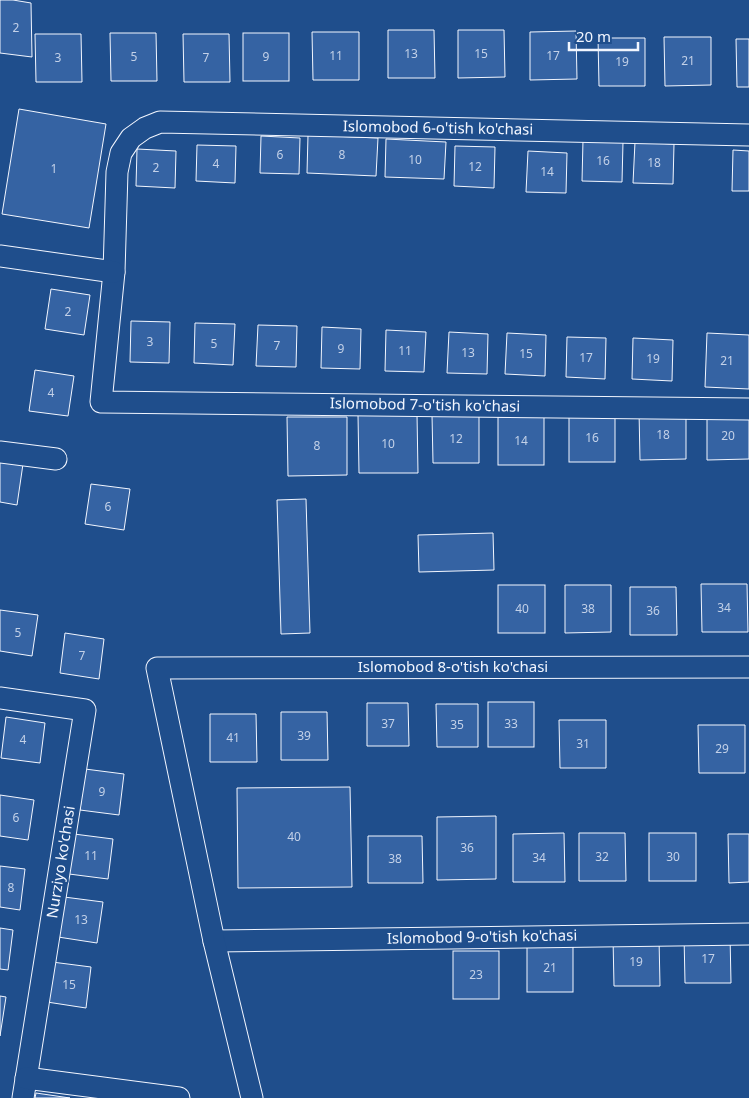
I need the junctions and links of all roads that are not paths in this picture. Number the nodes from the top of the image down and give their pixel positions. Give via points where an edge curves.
1 (749, 135) edge
2 (0, 256) edge
3 (114, 272) junction
4 (749, 409) edge
5 (0, 452) edge
6 (56, 459) dead end
7 (749, 667) edge
8 (0, 698) edge
9 (749, 934) edge
10 (214, 941) junction
11 (25, 1088) edge
12 (179, 1098) edge
13 (252, 1098) edge

1 - 3 street, Islomobod 6-o'tish ko'chasi via 160,122 131,138 121,153 117,172
2 - 3 street
3 - 4 street, Islomobod 7-o'tish ko'chasi via 101,402
5 - 6 street
7 - 10 street, Islomobod 8-o'tish ko'chasi via 157,668
8 - 11 street, Nurziyo ko'chasi via 85,710
9 - 10 street, Islomobod 9-o'tish ko'chasi
10 - 13 street
11 - 12 street

